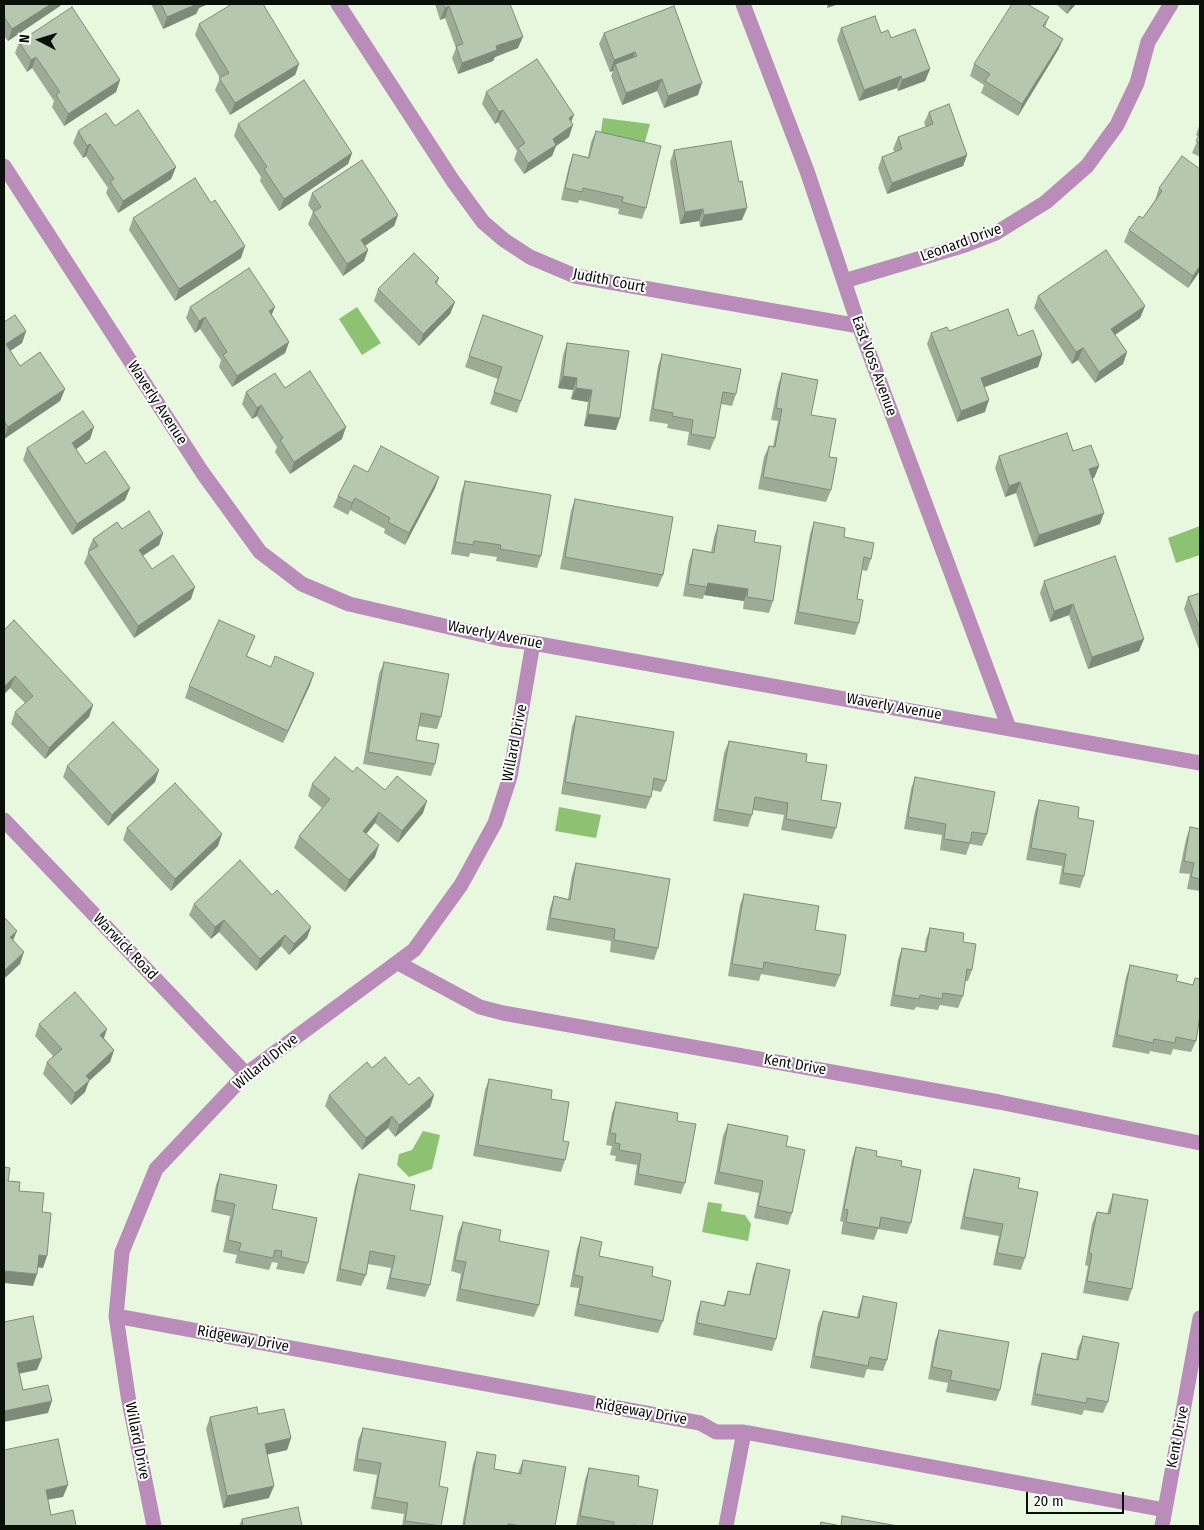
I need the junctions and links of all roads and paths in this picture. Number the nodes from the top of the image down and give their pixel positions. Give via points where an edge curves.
1 (338, 4) edge
2 (743, 4) edge
3 (1170, 4) edge
4 (4, 166) edge
5 (844, 281) junction
6 (859, 326) junction
7 (533, 643) junction
8 (1009, 728) junction
9 (1200, 763) edge
10 (4, 820) edge
11 (398, 963) junction
12 (246, 1074) junction
13 (1200, 1143) edge
14 (116, 1316) junction
15 (1200, 1325) edge
16 (744, 1432) junction
17 (1165, 1510) junction
18 (154, 1526) edge
19 (726, 1526) edge
20 (1162, 1526) edge

1 - 6 street, Judith Court via 483,222 530,257 575,276
2 - 5 street, East Voss Avenue via 807,171
3 - 5 street, Leonard Drive via 1148,42 1137,83 1117,125 1087,166 1046,202 996,233
4 - 7 street, Waverly Avenue via 202,472 260,552 302,584 349,604 501,639
5 - 6 street, East Voss Avenue
6 - 8 street, East Voss Avenue
7 - 8 street, Waverly Avenue
7 - 11 street, Willard Drive via 510,777 495,823 461,885 414,950
8 - 9 street, Waverly Avenue
10 - 12 street, Warwick Road
11 - 12 street, Willard Drive
11 - 13 street, Kent Drive via 480,1007 503,1013 999,1102
12 - 14 street, Willard Drive via 156,1169 122,1252
14 - 16 street, Ridgeway Drive via 700,1423 716,1432
14 - 18 street, Willard Drive
15 - 17 street, Kent Drive
16 - 17 street, Ridgeway Drive
16 - 19 street
17 - 20 street, Kent Drive

